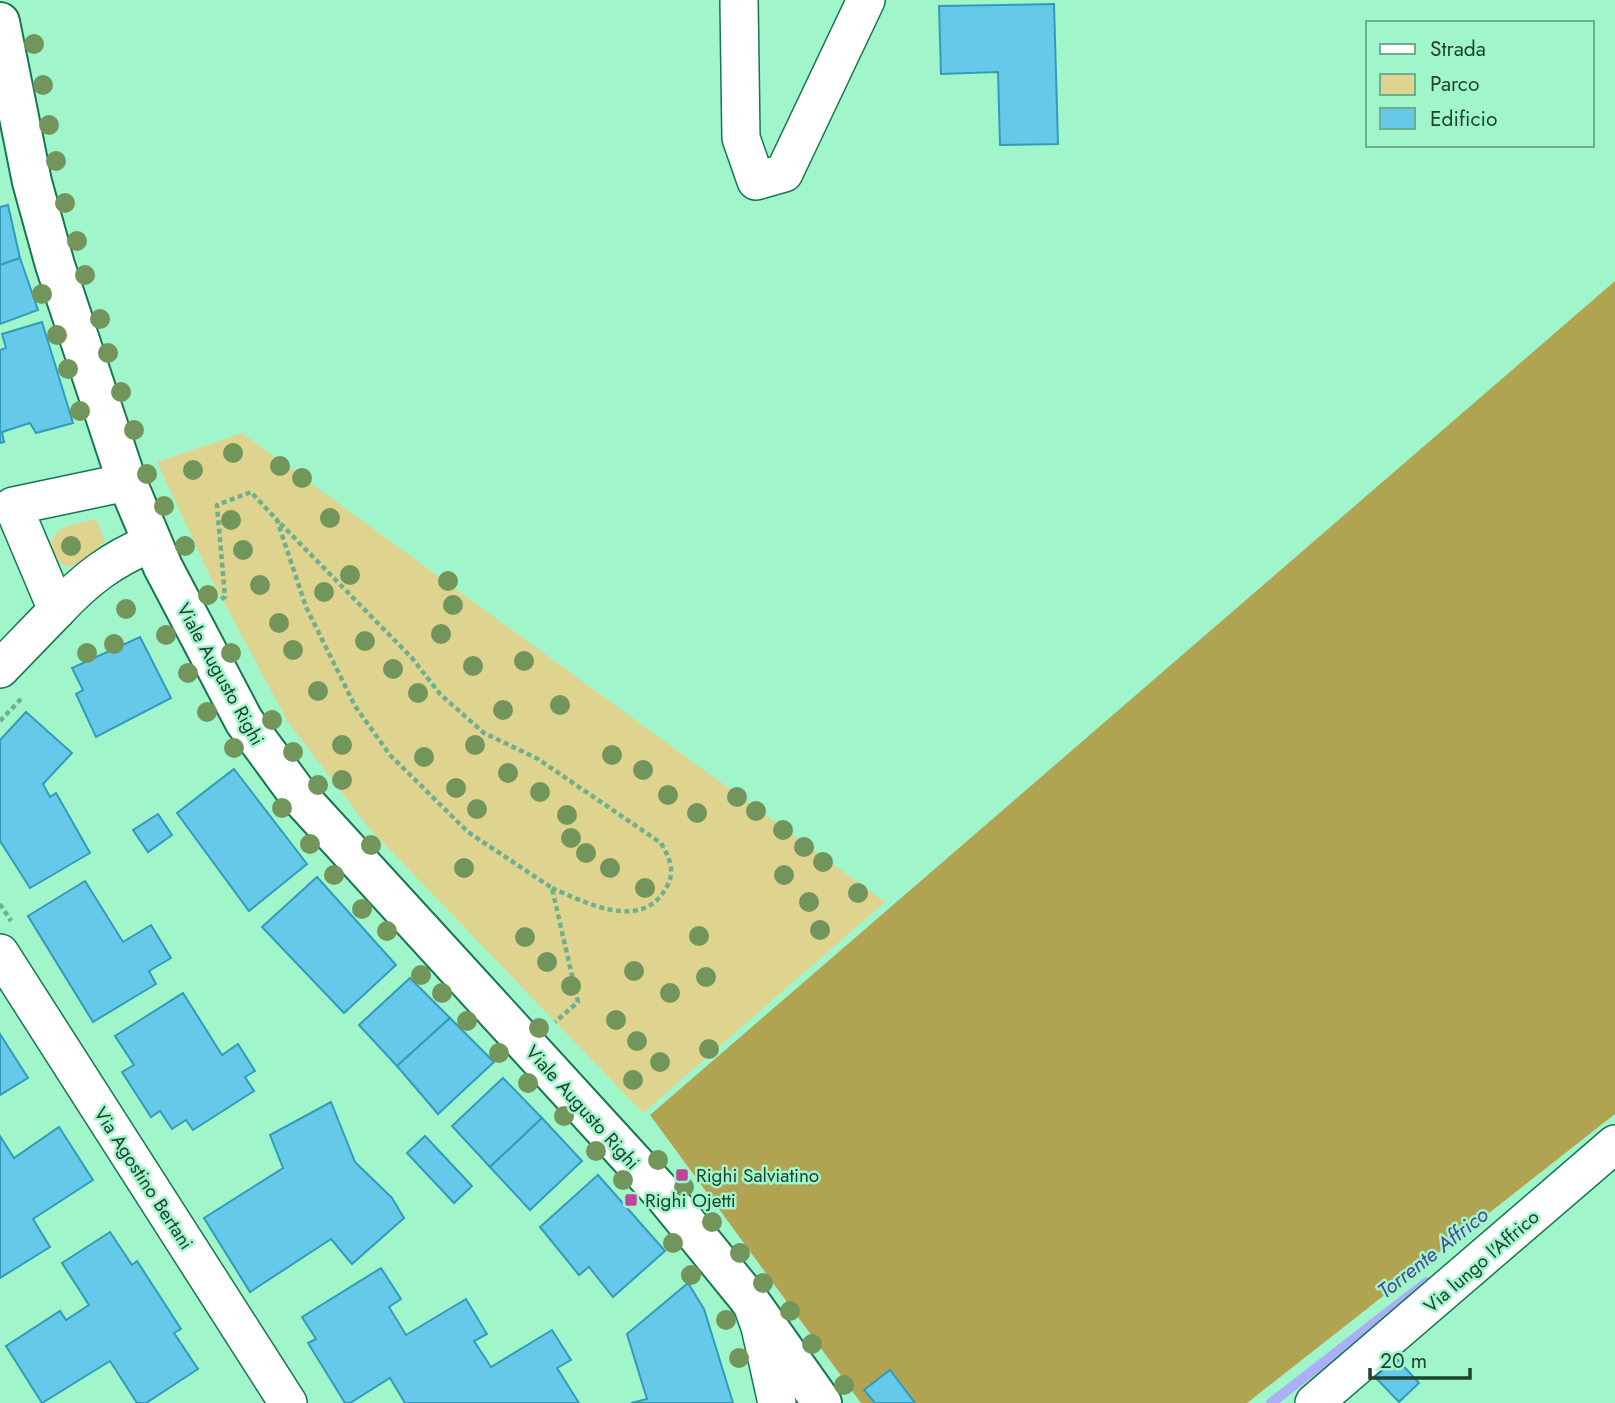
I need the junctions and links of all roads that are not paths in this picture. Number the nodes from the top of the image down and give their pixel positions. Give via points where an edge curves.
1 (739, 0) edge
2 (866, 0) edge
3 (0, 22) edge
4 (127, 482) junction
5 (6, 508) edge
6 (151, 543) junction
7 (57, 610) junction
8 (0, 669) edge
9 (0, 953) edge
10 (1615, 1144) edge
11 (747, 1297) junction
12 (819, 1401) edge
13 (288, 1403) edge
14 (777, 1403) edge
15 (1314, 1403) edge

1 - 2 street via 741,138 756,181 784,173
3 - 4 main road, Viale Augusto Righi via 32,182
4 - 5 street
4 - 6 main road, Viale Augusto Righi
5 - 7 street
6 - 7 street via 108,565
6 - 11 main road, Viale Augusto Righi via 244,721 283,776 651,1181
7 - 8 street
9 - 13 street, Via Agostino Bertani
10 - 15 street, Via lungo l'Affrico
11 - 12 main road, Viale Augusto Righi
11 - 14 street, Viale Augusto Righi via 760,1327

